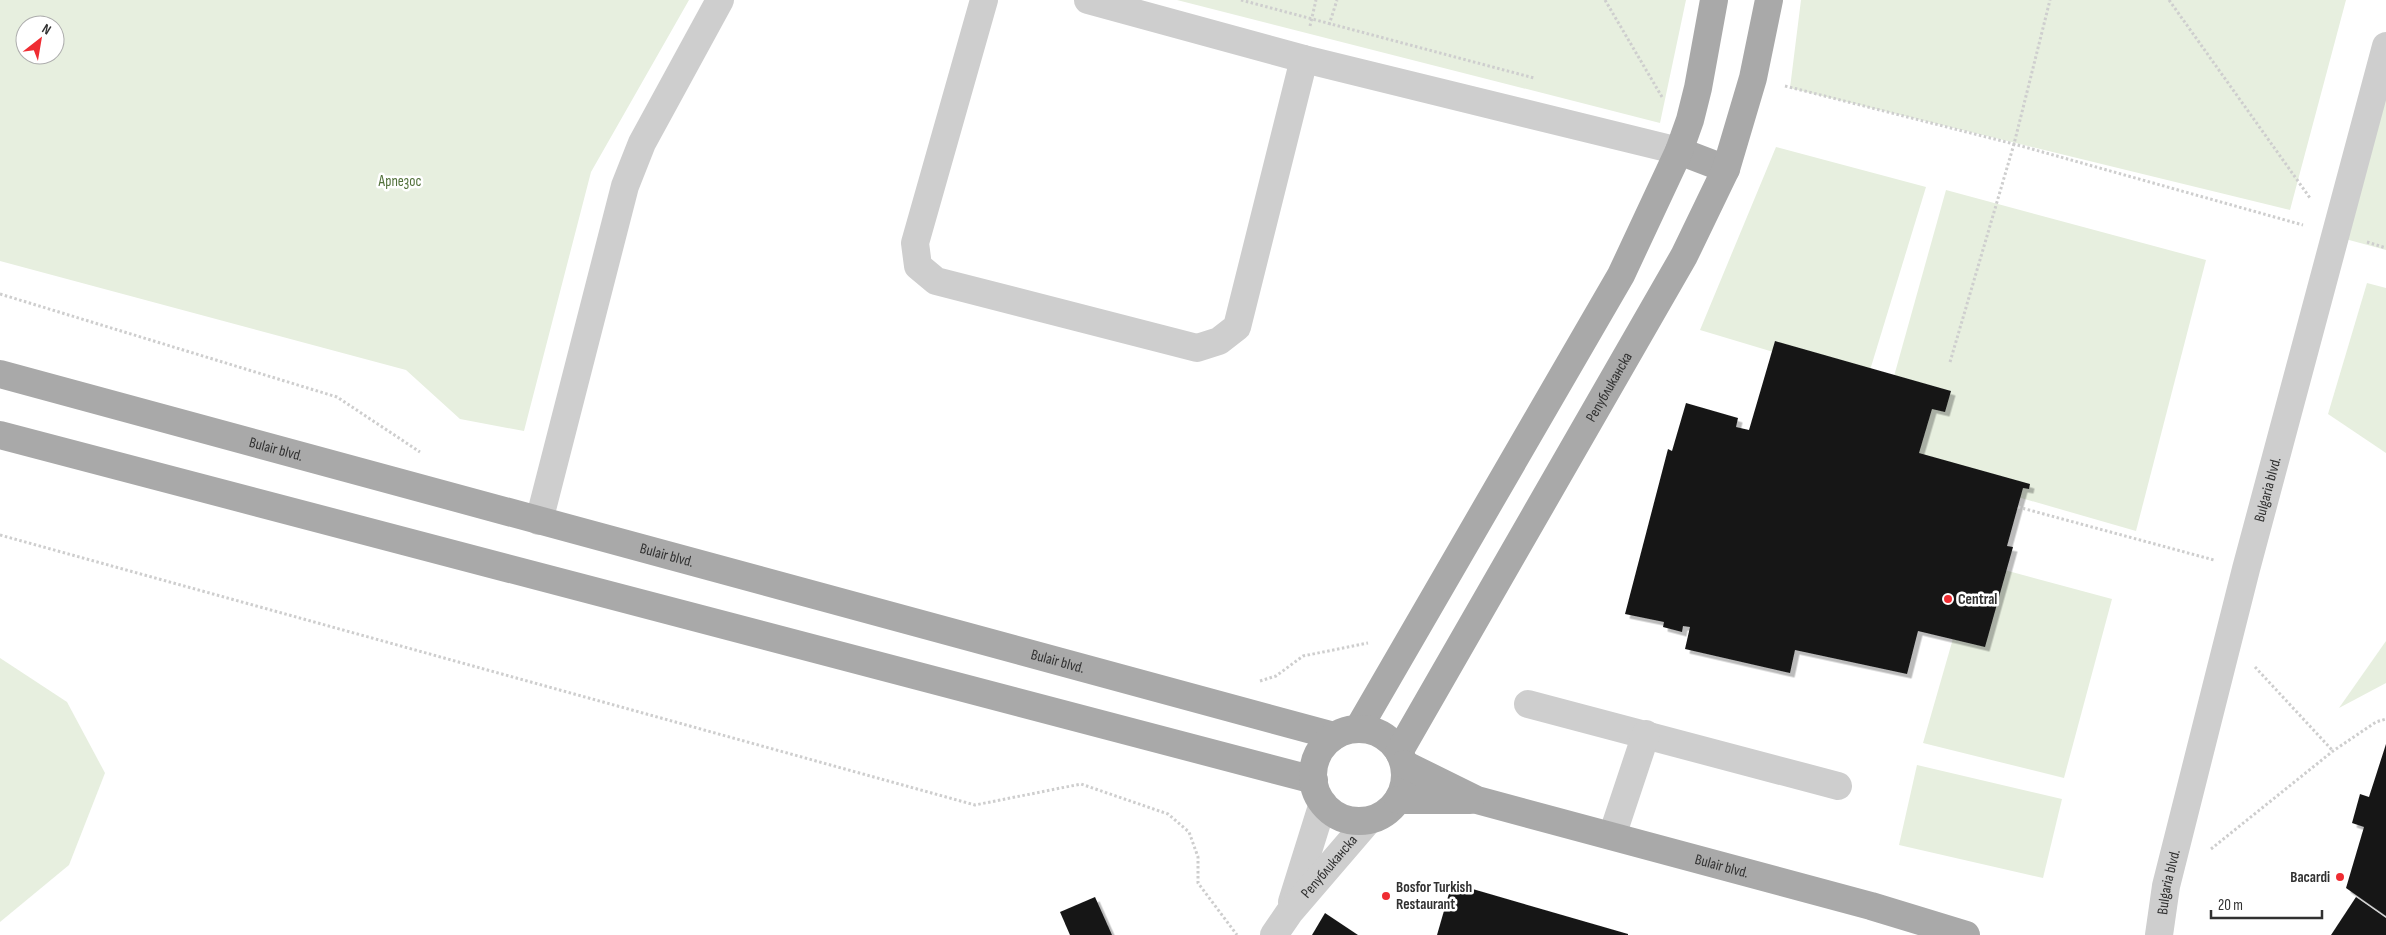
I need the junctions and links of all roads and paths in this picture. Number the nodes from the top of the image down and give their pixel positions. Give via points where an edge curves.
1 (720, 0) edge
2 (984, 0) edge
3 (1088, 0) edge
4 (1241, 0) edge
5 (1337, 0) edge
6 (1605, 0) edge
7 (1714, 0) edge
8 (1769, 0) edge
9 (2050, 0) edge
10 (2169, 0) edge
11 (1330, 25) junction
12 (2386, 46) edge
13 (1304, 60) junction
14 (1753, 78) junction
15 (1539, 80) dead end
16 (1690, 120) junction
17 (2014, 144) junction
18 (1679, 151) junction
19 (1726, 169) junction
20 (2335, 234) junction
21 (2386, 248) edge
22 (0, 294) edge
23 (1950, 362) dead end
24 (0, 374) edge
25 (0, 435) edge
26 (427, 456) dead end
27 (2018, 507) dead end
28 (539, 521) junction
29 (0, 534) edge
30 (2246, 569) junction
31 (1410, 635) junction
32 (2229, 639) junction
33 (1253, 683) dead end
34 (1528, 704) dead end
35 (2386, 718) edge
36 (1346, 733) junction
37 (1646, 734) junction
38 (2333, 750) junction
39 (1401, 758) junction
40 (1838, 786) dead end
41 (1318, 792) junction
42 (1398, 800) junction
43 (1477, 800) junction
44 (1368, 821) junction
45 (1612, 836) junction
46 (2166, 886) junction
47 (1289, 913) junction
48 (1237, 935) edge
49 (1274, 935) edge
50 (1966, 935) edge
51 (2159, 935) edge

1 - 28 street via 642,143 625,186
2 - 13 street via 915,244 918,266 936,281 1197,348 1219,341 1238,327
3 - 13 street
4 - 11 path
5 - 11 path
6 - 16 path via 1672,115
7 - 16 main road
8 - 14 main road, Републиканска
9 - 17 path
10 - 20 path
11 - 15 path
12 - 20 street, Bulgaria blvd.
13 - 18 street
14 - 17 path
14 - 19 main road, Републиканска
16 - 18 main road
17 - 20 path
17 - 23 path
18 - 19 main road
18 - 31 main road via 1621,274
19 - 39 main road, Републиканска via 1684,256
20 - 21 path
20 - 30 street, Bulgaria blvd.
22 - 26 path via 337,397
24 - 28 main road, Bulair blvd.
25 - 41 main road
27 - 30 path
28 - 36 main road, Bulair blvd.
29 - 48 path via 975,805 1081,784 1168,814 1189,832 1198,856 1198,883
30 - 32 street, Bulgaria blvd.
31 - 33 path via 1303,656 1276,676
31 - 36 main road
32 - 38 path
32 - 46 street, Bulgaria blvd.
34 - 37 street
35 - 38 path
36 - 39 main road via 1368,730 1386,738
36 - 41 main road via 1324,745 1318,755 1314,767
37 - 40 street
37 - 45 street
38 - 46 path
39 - 42 main road via 1404,789
39 - 43 main road, Bulair blvd.
41 - 44 main road via 1332,812 1343,818
41 - 47 street, Републиканска
42 - 43 main road, Bulair blvd.
42 - 44 main road via 1380,817
43 - 45 main road, Bulair blvd.
44 - 47 street, Републиканска
45 - 50 main road, Bulair blvd.
46 - 51 street, Bulgaria blvd.
47 - 49 street, Републиканска

